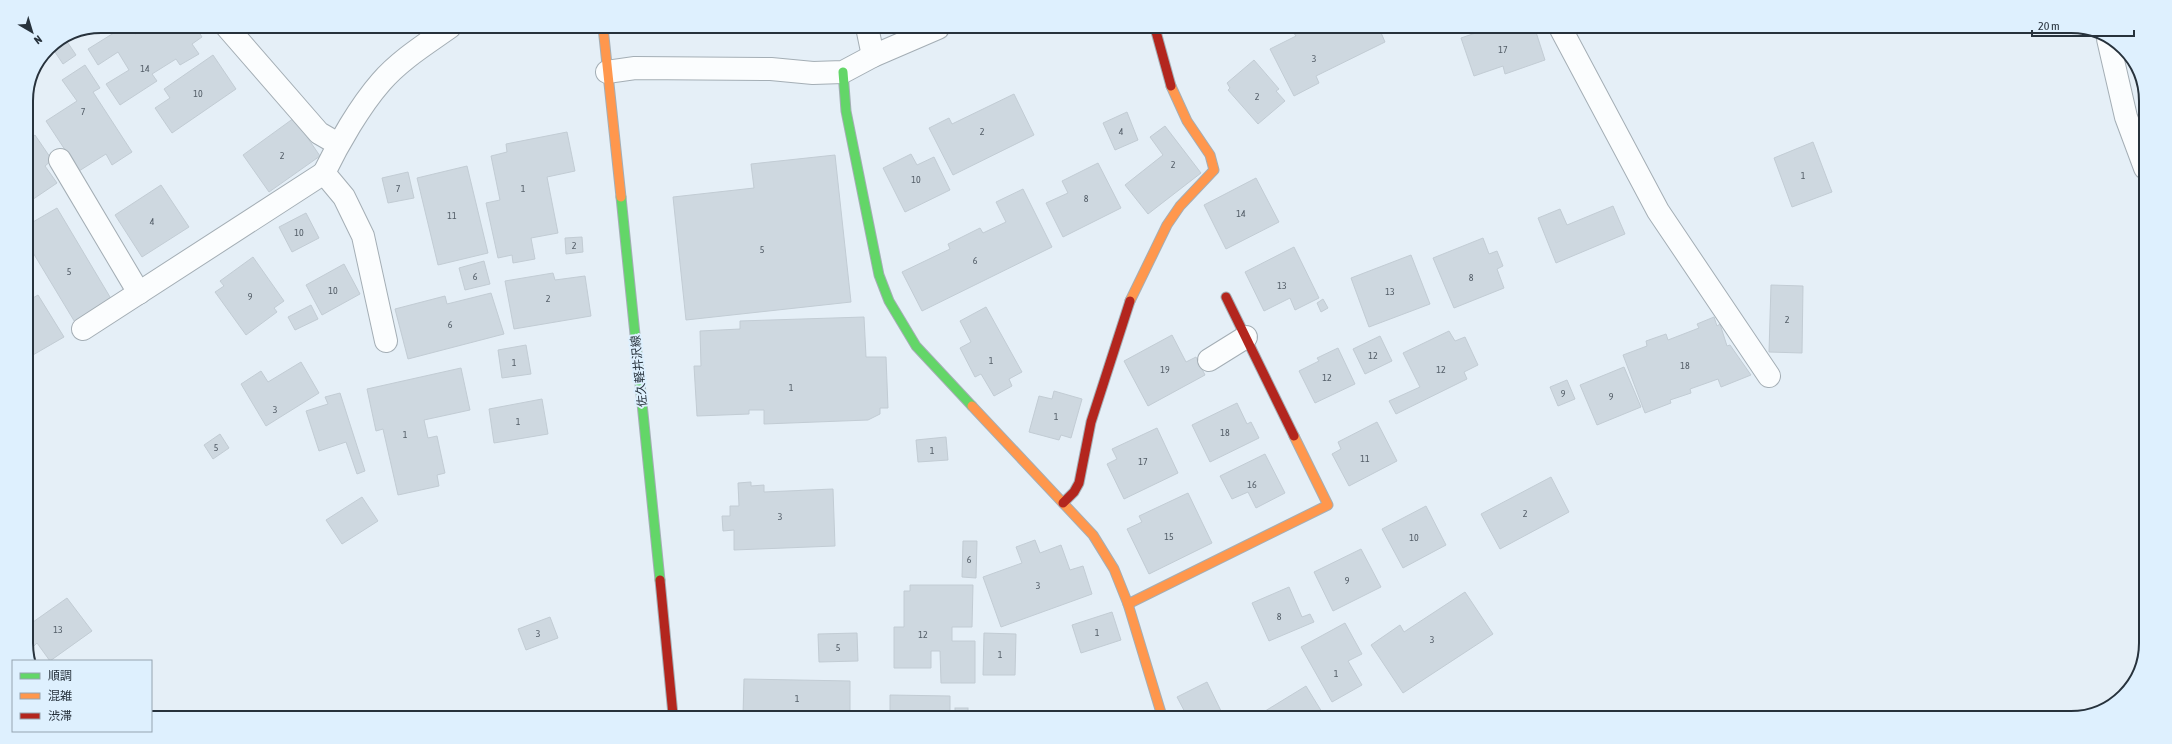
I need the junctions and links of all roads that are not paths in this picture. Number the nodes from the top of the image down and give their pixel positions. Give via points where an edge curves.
1 (232, 33) edge
2 (442, 33) edge
3 (604, 33) edge
4 (868, 33) edge
5 (926, 33) edge
6 (1156, 33) edge
7 (1563, 33) edge
8 (2109, 44) edge
9 (873, 56) junction
10 (607, 72) junction
11 (843, 72) junction
12 (338, 144) junction
13 (2139, 152) edge
14 (60, 160) dead end
15 (324, 173) junction
16 (139, 293) junction
17 (1226, 297) dead end
18 (83, 329) dead end
19 (1246, 338) junction
20 (386, 341) dead end
21 (1209, 360) dead end
22 (1769, 376) dead end
23 (1063, 503) junction
24 (1128, 604) junction
25 (673, 711) edge
26 (1160, 711) edge

1 - 12 street via 319,133
2 - 12 street via 399,64 380,82
3 - 10 street, 佐久軽井沢線
4 - 9 street
5 - 9 street
6 - 23 street via 1182,114 1213,160 1214,170 1180,206 1167,225 1131,297 1091,422 1079,483
7 - 22 street via 1658,211
8 - 13 street via 2126,117
9 - 11 street
10 - 11 street via 635,68
10 - 25 street, 佐久軽井沢線
11 - 23 street via 846,111 879,276 889,301 916,346
12 - 15 street
14 - 16 street
15 - 16 street
15 - 20 street via 344,197 362,236
16 - 18 street
17 - 19 street
19 - 21 street
19 - 24 street via 1328,505
23 - 24 street via 1093,535 1114,569
24 - 26 street

